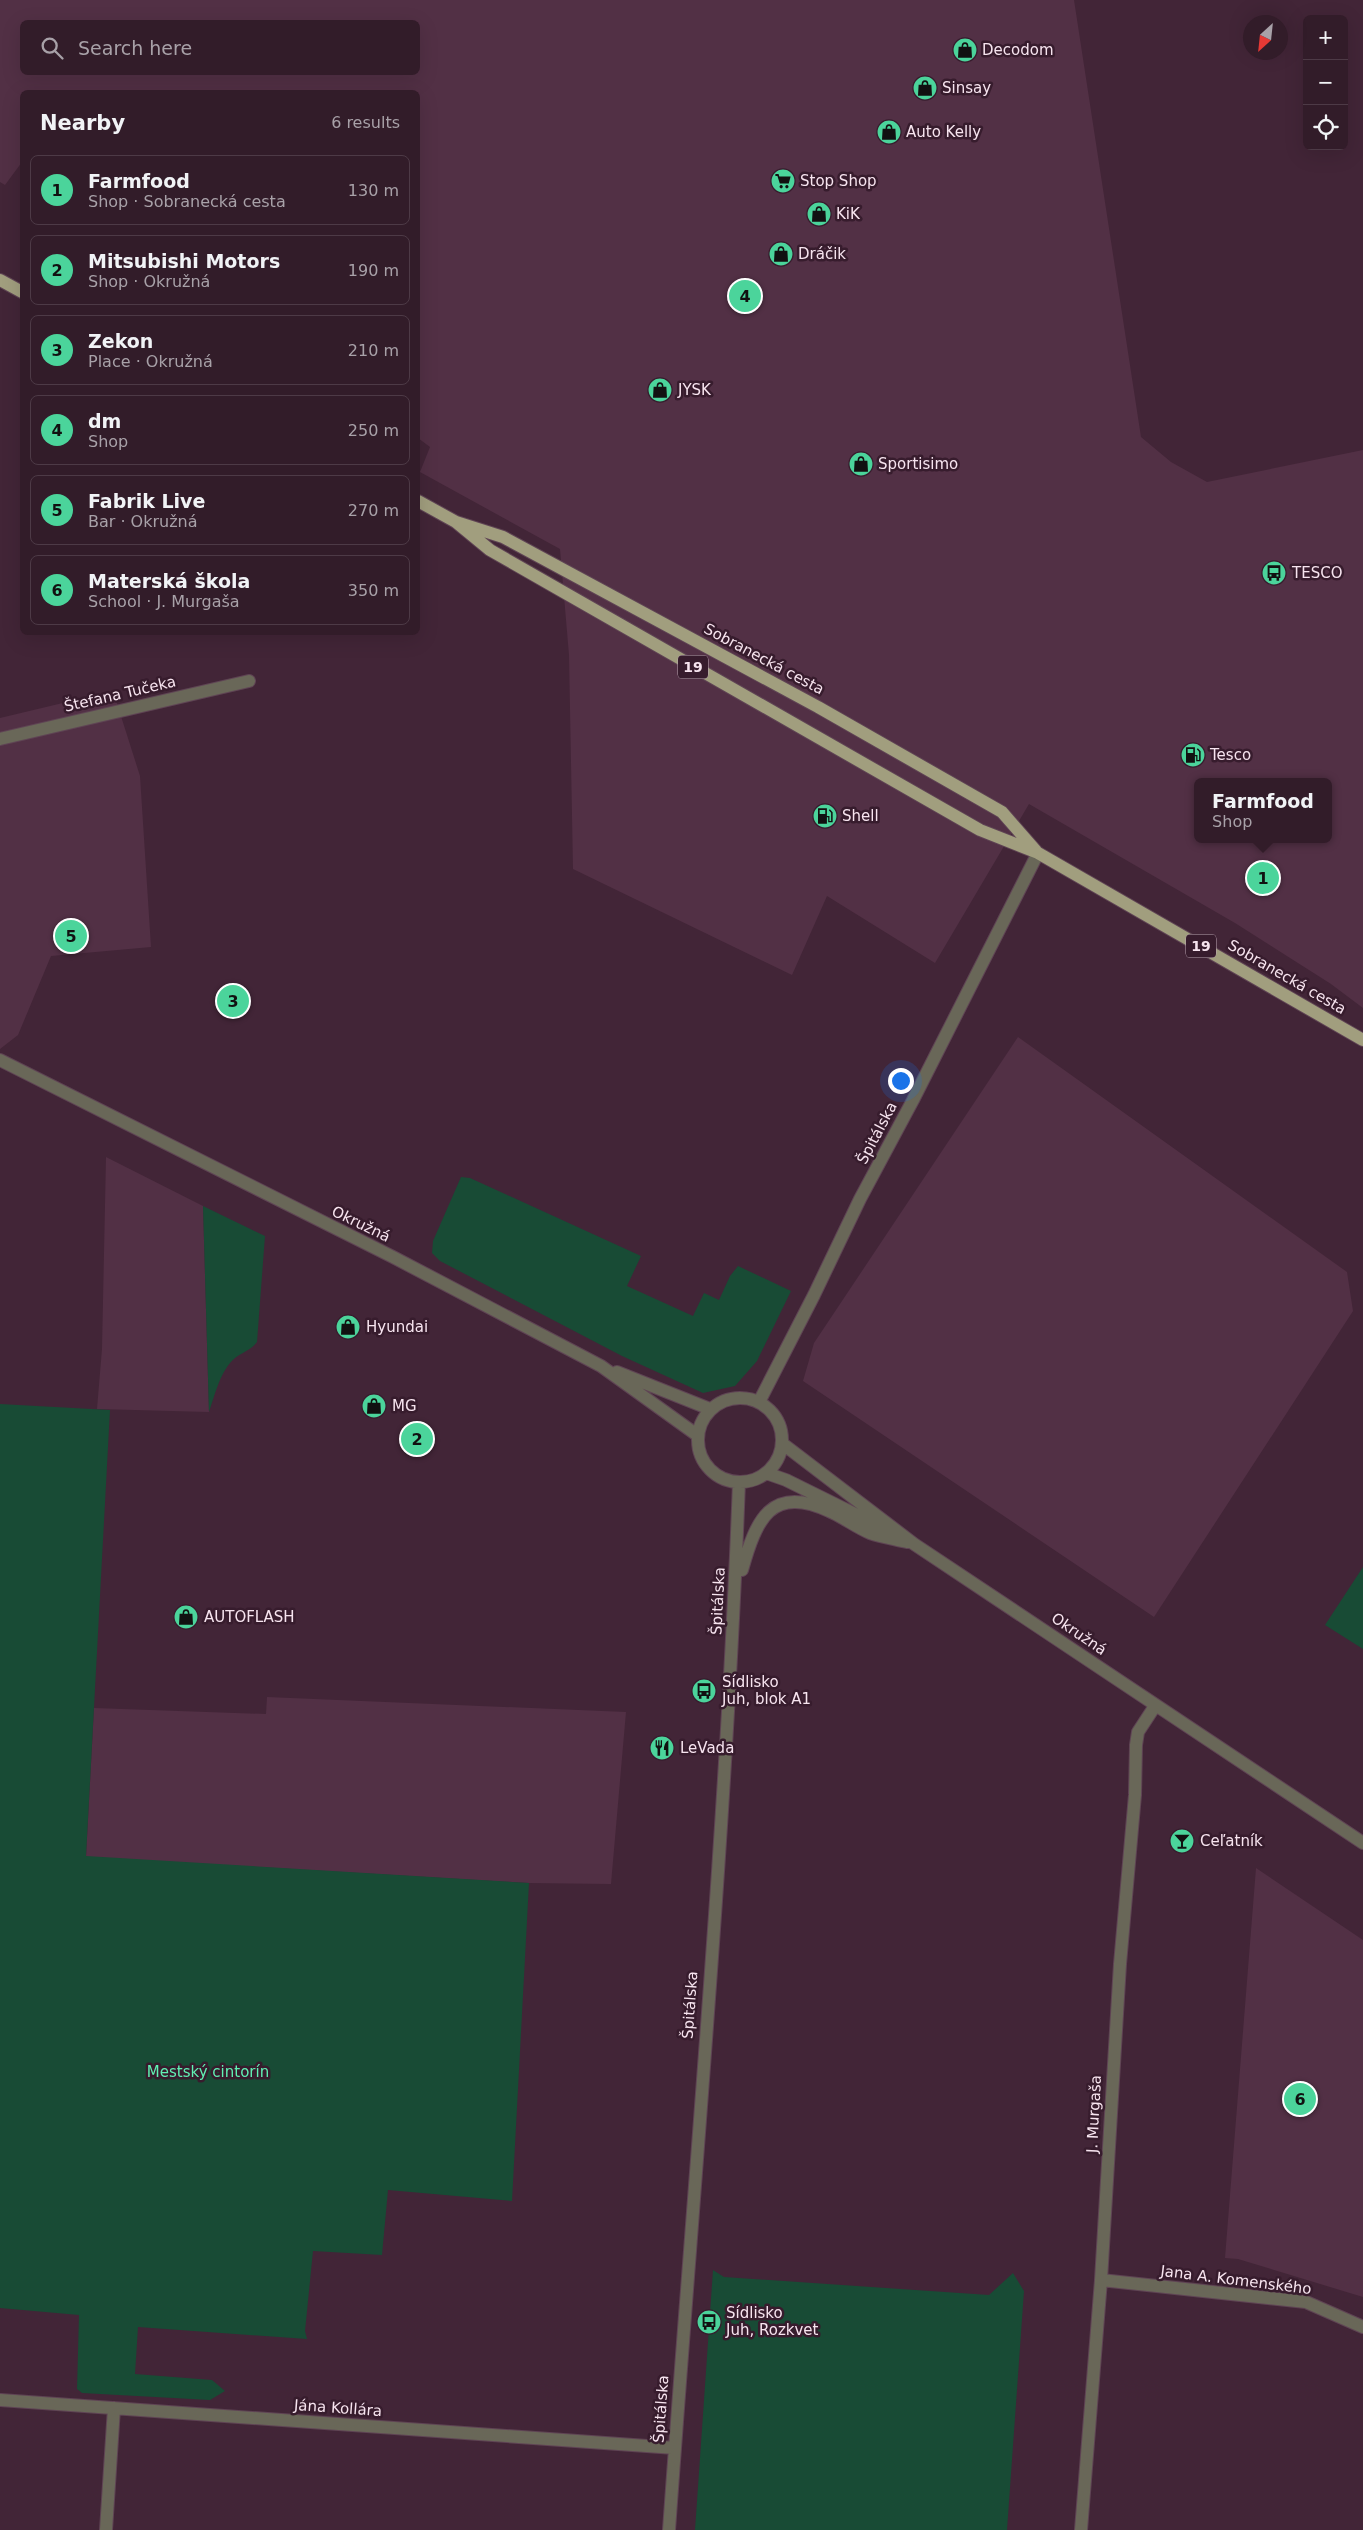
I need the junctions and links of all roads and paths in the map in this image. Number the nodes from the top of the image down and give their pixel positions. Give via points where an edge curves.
1 (0, 280) edge
2 (20, 291) edge
3 (420, 502) edge
4 (456, 522) junction
5 (248, 682) dead end
6 (0, 740) edge
7 (1038, 853) junction
8 (1363, 1040) edge
9 (0, 1060) edge
10 (601, 1366) junction
11 (759, 1402) junction
12 (710, 1409) junction
13 (697, 1435) junction
14 (783, 1444) junction
15 (766, 1473) junction
16 (739, 1482) junction
17 (914, 1544) junction
18 (736, 1590) junction
19 (1155, 1706) junction
20 (1363, 1843) edge
21 (1101, 2280) junction
22 (1363, 2327) edge
23 (0, 2400) edge
24 (114, 2408) junction
25 (674, 2448) junction
26 (106, 2530) edge
27 (669, 2530) edge
28 (1081, 2530) edge

1 - 2 main road
3 - 4 main road, Sobranecká cesta / 19
4 - 7 main road, Sobranecká cesta / 19 via 490,550 972,826
4 - 7 main road, Sobranecká cesta / 19 via 503,537 843,721 1002,812
5 - 6 street, Štefana Tučeka
7 - 8 main road, Sobranecká cesta / 19
7 - 11 street, Špitálska
9 - 10 street, Okružná
10 - 12 street
10 - 13 street, Okružná
11 - 12 street via 734,1398 721,1401
11 - 14 street via 778,1420
12 - 13 street via 702,1419
13 - 16 street via 700,1455 707,1466 727,1480
14 - 15 street via 776,1461
14 - 17 street, Okružná
15 - 16 street
15 - 17 street
16 - 18 street, Špitálska
17 - 18 street via 870,1532 808,1502 783,1503 770,1510 759,1526
17 - 19 street, Okružná
18 - 25 street, Špitálska
19 - 20 street, Okružná
19 - 21 street, J. Murgaša via 1138,1732 1136,1745
21 - 22 street, Jana A. Komenského via 1306,2302
21 - 28 street, J. Murgaša
23 - 24 street, Jána Kollára
24 - 25 street, Jána Kollára
24 - 26 street
25 - 27 street, Špitálska

